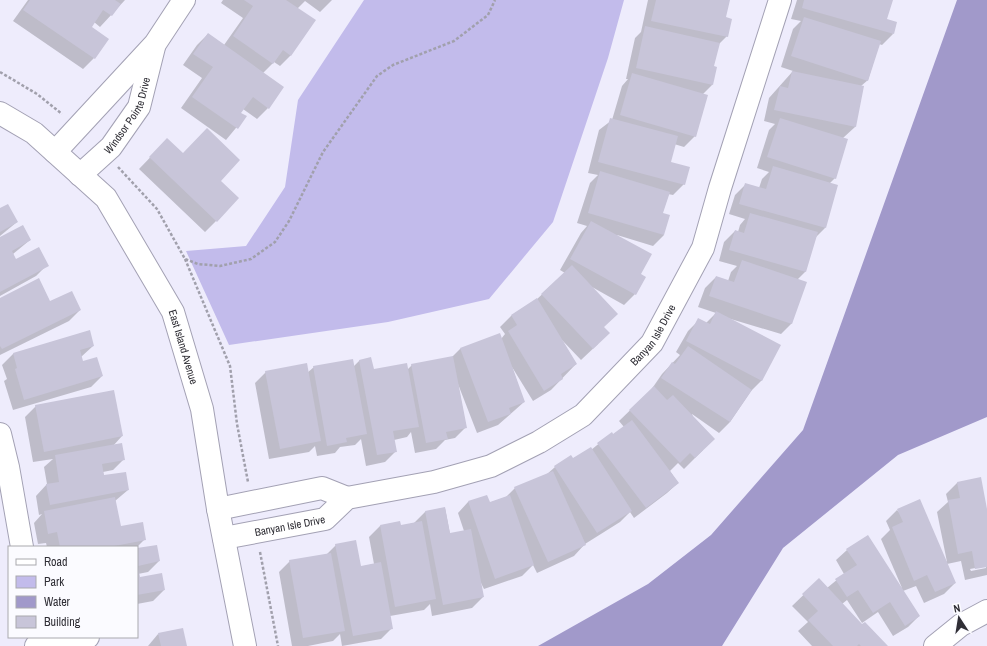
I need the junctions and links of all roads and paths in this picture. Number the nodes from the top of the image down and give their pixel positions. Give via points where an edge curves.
1 (184, 0) edge
2 (495, 0) edge
3 (780, 0) edge
4 (155, 44) junction
5 (0, 72) edge
6 (0, 113) edge
7 (78, 127) junction
8 (55, 152) junction
9 (105, 153) junction
10 (80, 175) junction
11 (185, 259) junction
12 (0, 434) edge
13 (247, 476) dead end
14 (347, 498) junction
15 (218, 509) junction
16 (224, 538) junction
17 (22, 546) edge
18 (260, 548) dead end
19 (987, 611) edge
20 (82, 638) edge
21 (37, 646) edge
22 (245, 646) edge
23 (278, 646) edge
24 (935, 646) edge

1 - 4 street, Windsor Pointe Drive
2 - 11 path via 488,15 454,41 394,65 377,76 323,152 289,221 275,242 251,260 220,266 198,264
3 - 14 street, Banyan Isle Drive via 720,188 704,248 652,343 583,415 539,442 491,466 434,482
4 - 7 street, Windsor Pointe Drive
4 - 9 street, Windsor Pointe Drive via 139,107
5 - 7 path via 37,94
6 - 8 street, East Island Avenue via 34,132
7 - 8 street, Windsor Pointe Drive
8 - 10 street, East Island Avenue
9 - 10 street, Windsor Pointe Drive
9 - 11 path via 157,209
10 - 15 street, East Island Avenue via 106,198 173,312 202,409
11 - 13 path via 230,366
12 - 17 street
14 - 15 street via 322,488
14 - 16 street, Banyan Isle Drive via 325,519
15 - 16 street, East Island Avenue
16 - 22 street, East Island Avenue
18 - 23 path
19 - 24 street via 962,624
20 - 21 street

